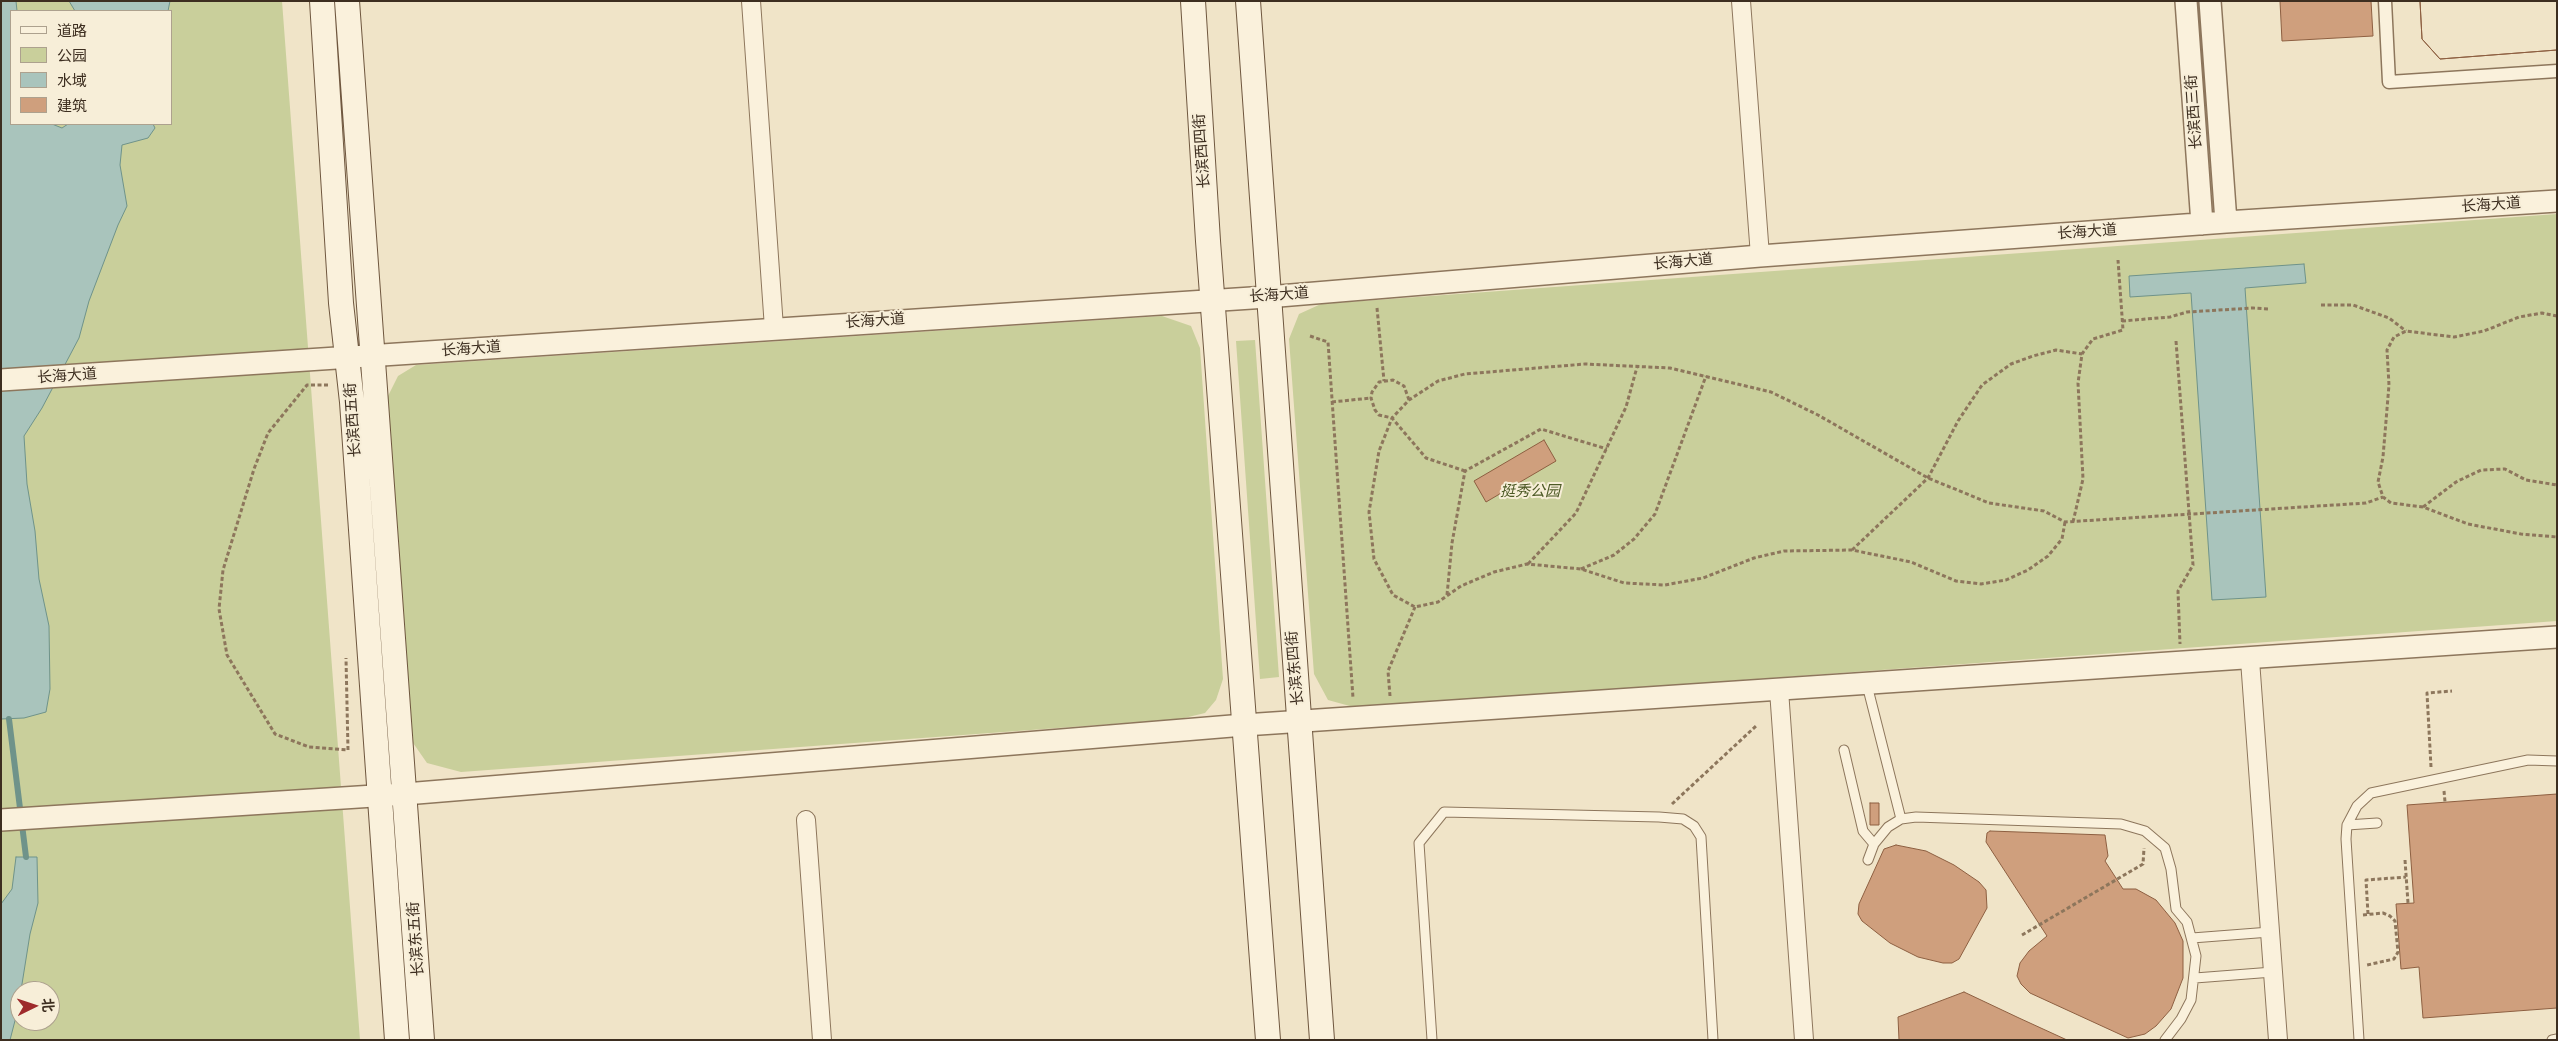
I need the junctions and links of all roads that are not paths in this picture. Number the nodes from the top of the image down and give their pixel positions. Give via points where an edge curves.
1 (322, 1) edge
2 (347, 1) edge
3 (751, 1) edge
4 (1193, 1) edge
5 (1248, 1) edge
6 (1741, 1) edge
7 (2186, 1) edge
8 (2210, 1) edge
9 (2384, 1) edge
10 (2557, 71) edge
11 (2557, 201) edge
12 (2226, 222) junction
13 (2202, 224) junction
14 (1760, 256) junction
15 (1267, 297) junction
16 (1214, 300) junction
17 (774, 328) junction
18 (372, 355) junction
19 (347, 357) junction
20 (1, 380) edge
21 (2557, 638) edge
22 (2250, 660) junction
23 (1867, 684) junction
24 (1779, 690) junction
25 (1299, 721) junction
26 (1244, 725) junction
27 (1844, 750) dead end
28 (2557, 761) edge
29 (405, 794) junction
30 (380, 796) junction
31 (1901, 818) junction
32 (1, 820) edge
33 (806, 820) dead end
34 (2377, 823) dead end
35 (2348, 825) junction
36 (409, 838) joint
37 (383, 839) joint
38 (1874, 844) junction
39 (1868, 860) dead end
40 (2270, 932) junction
41 (2192, 938) junction
42 (2273, 972) junction
43 (2195, 978) junction
44 (2557, 1039) edge
45 (397, 1040) edge
46 (422, 1040) edge
47 (822, 1040) edge
48 (1268, 1040) edge
49 (1322, 1040) edge
50 (1432, 1040) edge
51 (1713, 1040) edge
52 (1804, 1040) edge
53 (2165, 1040) edge
54 (2278, 1040) edge
55 (2359, 1040) edge
56 (2552, 1040) edge

1 - 19 main road, 长滨西五街
2 - 18 main road, 长滨西五街
3 - 17 street
4 - 16 main road, 长滨西四街
5 - 15 main road
6 - 14 street
7 - 13 street, 长滨西三街
8 - 12 street, 长滨西三街
9 - 10 street via 2390,82
11 - 12 street, 长海大道
12 - 13 street, 长海大道
13 - 14 street, 长海大道
14 - 15 street, 长海大道
15 - 16 street, 长海大道
15 - 25 main road, 长滨东四街
16 - 17 street, 长海大道
16 - 26 main road
17 - 18 street, 长海大道
18 - 19 street, 长海大道
18 - 29 main road, 长滨西五街
19 - 20 street, 长海大道
19 - 30 main road, 长滨西五街
21 - 22 street
22 - 23 street
22 - 40 street
23 - 24 street
23 - 31 lane
24 - 25 street
24 - 52 street
25 - 26 street
25 - 49 main road, 长滨东四街
26 - 29 street
26 - 48 main road
27 - 38 lane via 1863,831
28 - 35 lane via 2528,760 2371,793 2357,806
29 - 30 street
29 - 36 main road, 长滨西五街
30 - 32 street
30 - 37 main road, 长滨西五街
31 - 38 lane via 1888,827
31 - 41 lane via 2120,824 2145,831 2165,848 2176,909
33 - 47 street
34 - 35 lane
35 - 55 lane via 2346,839
36 - 46 main road, 长滨东五街
37 - 45 main road, 长滨东五街
38 - 39 lane
40 - 41 lane
40 - 42 street
41 - 43 lane via 2196,956
42 - 43 lane
42 - 54 street
43 - 53 lane via 2191,1000 2181,1020
44 - 56 lane
50 - 51 lane via 1420,843 1444,812 1659,817 1683,819 1694,826 1701,837

